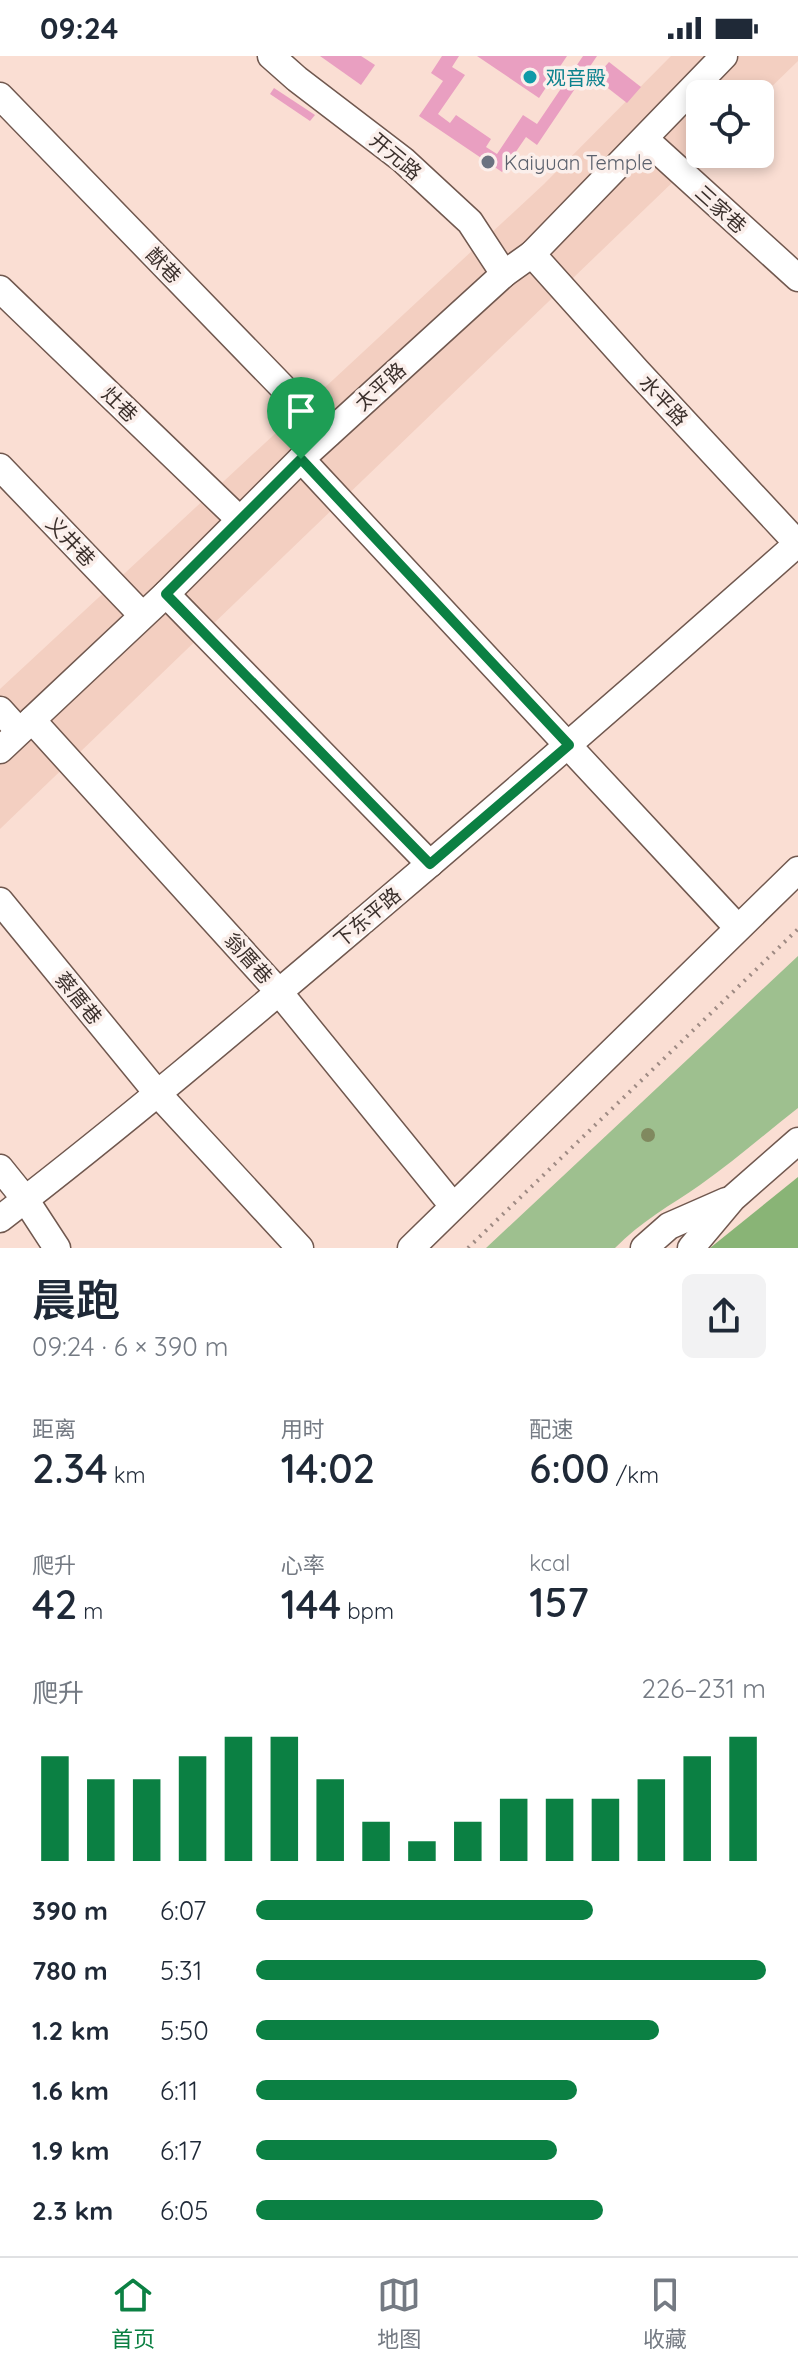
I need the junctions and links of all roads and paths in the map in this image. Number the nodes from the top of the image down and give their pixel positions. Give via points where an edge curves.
1 (271, 56) edge
2 (724, 56) edge
3 (0, 96) edge
4 (645, 139) junction
5 (532, 254) junction
6 (504, 274) junction
7 (798, 278) edge
8 (0, 289) edge
9 (328, 434) junction
10 (301, 459) junction
11 (0, 467) edge
12 (239, 519) junction
13 (798, 543) edge
14 (166, 594) junction
15 (142, 615) junction
16 (0, 710) edge
17 (26, 725) junction
18 (569, 745) junction
19 (0, 750) edge
20 (430, 864) junction
21 (798, 870) edge
22 (0, 901) edge
23 (738, 928) junction
24 (798, 929) edge
25 (279, 992) junction
26 (158, 1094) junction
27 (798, 1141) edge
28 (0, 1168) edge
29 (733, 1198) junction
30 (25, 1199) junction
31 (453, 1206) junction
32 (0, 1219) edge
33 (57, 1248) edge
34 (300, 1248) edge
35 (411, 1248) edge
36 (468, 1248) edge
37 (644, 1248) edge
38 (691, 1248) edge

1 - 6 street, 开元路 via 403,160 470,222
2 - 4 street, 太平路
3 - 9 street, 猷巷
4 - 5 street, 太平路
4 - 7 street, 三家巷
5 - 6 street, 太平路
5 - 13 street, 水平路
6 - 9 street, 太平路
8 - 12 street, 灶巷
9 - 10 street, 太平路
10 - 12 street, 太平路
10 - 18 street
11 - 15 street, 义井巷
12 - 14 street, 太平路
13 - 18 street, 下东平路
14 - 15 street, 太平路
14 - 20 street
15 - 17 street, 太平路
16 - 17 street, 翁厝巷
17 - 19 street, 太平路
17 - 25 street, 翁厝巷
18 - 20 street, 下东平路
18 - 23 street
20 - 25 street, 下东平路
21 - 23 street
22 - 26 street, 蔡厝巷
23 - 31 street
24 - 36 path
25 - 26 street, 下东平路
25 - 31 street, 翁厝巷
26 - 30 street, 下东平路
26 - 34 street, 蔡厝巷
27 - 29 street
28 - 30 street
29 - 37 street via 669,1226
29 - 38 street
30 - 32 street, 下东平路
30 - 33 street
31 - 35 street

